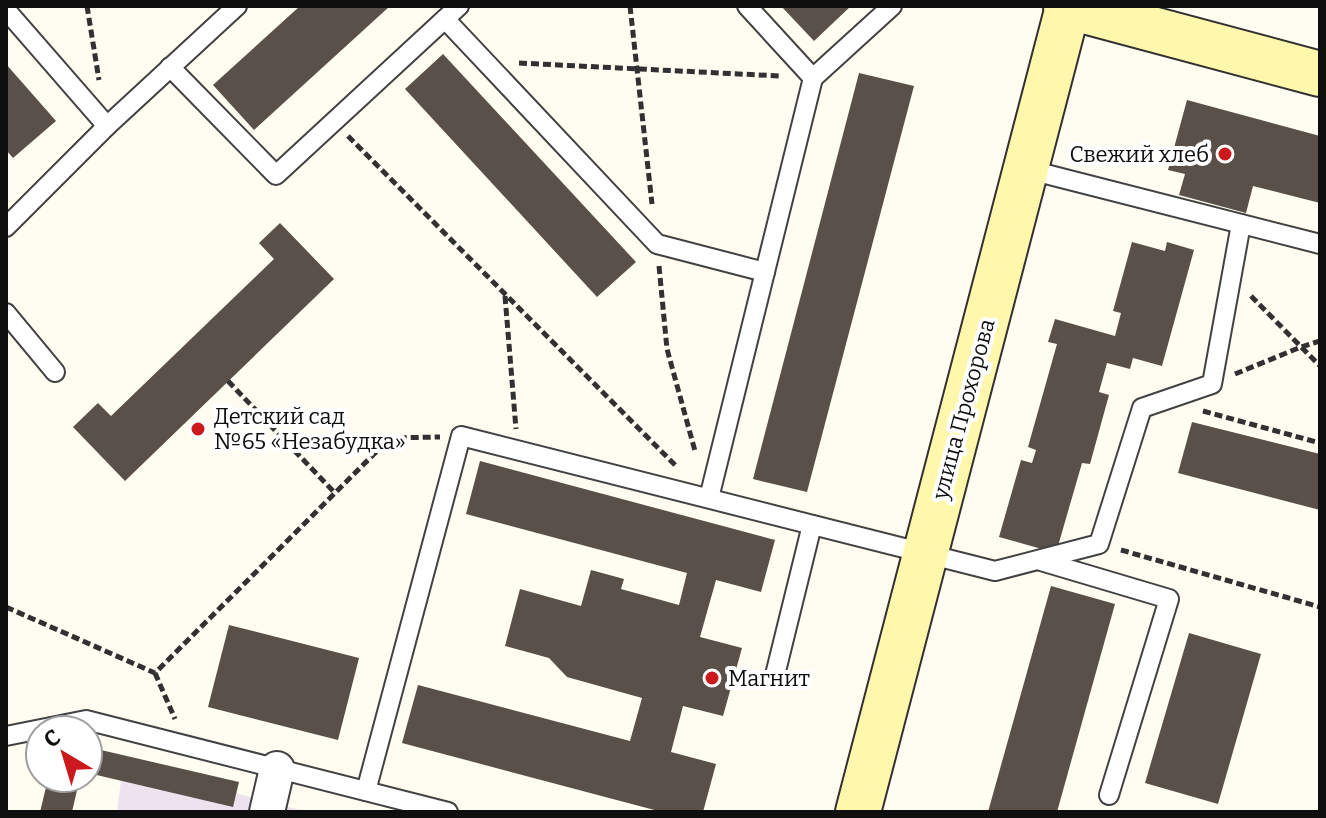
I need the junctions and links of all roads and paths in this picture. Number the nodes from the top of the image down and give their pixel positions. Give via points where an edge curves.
1 (87, 6) edge
2 (237, 6) edge
3 (747, 6) edge
4 (892, 6) edge
5 (1067, 6) edge
6 (6, 10) edge
7 (452, 12) edge
8 (485, 61) junction
9 (170, 67) junction
10 (1320, 74) edge
11 (813, 78) junction
12 (334, 122) junction
13 (107, 126) junction
14 (1026, 169) junction
15 (1241, 224) junction
16 (6, 227) edge
17 (1320, 244) edge
18 (765, 272) junction
19 (1232, 276) junction
20 (504, 293) junction
21 (6, 313) edge
22 (1320, 341) edge
23 (1301, 347) junction
24 (1320, 366) edge
25 (55, 372) dead end
26 (228, 381) dead end
27 (1212, 384) junction
28 (1163, 401) junction
29 (461, 436) junction
30 (1320, 443) edge
31 (518, 450) junction
32 (335, 493) junction
33 (709, 498) junction
34 (812, 525) junction
35 (1099, 544) junction
36 (925, 554) junction
37 (1038, 560) junction
38 (6, 607) edge
39 (1320, 607) edge
40 (155, 673) junction
41 (775, 675) dead end
42 (6, 736) edge
43 (187, 746) junction
44 (277, 769) junction
45 (366, 791) junction
46 (1109, 795) dead end
47 (267, 812) edge
48 (448, 812) edge
49 (858, 812) edge

1 - 13 path
2 - 9 lane
3 - 11 lane
4 - 11 lane
5 - 10 street
5 - 14 street, улица Прохорова
6 - 13 lane
7 - 8 lane
7 - 12 lane
8 - 11 path
8 - 18 lane via 657,244
9 - 12 lane via 276,175
9 - 13 lane
11 - 18 lane
12 - 20 path
13 - 16 lane
14 - 15 lane
14 - 36 street, улица Прохорова
15 - 17 lane
15 - 19 lane
18 - 33 lane
19 - 23 path
19 - 27 lane
20 - 31 path
20 - 33 path
21 - 25 lane
22 - 23 path
23 - 24 path
23 - 27 path
26 - 32 path
27 - 28 lane
28 - 30 path
28 - 35 lane via 1142,408
29 - 31 lane
29 - 32 path via 390,438
29 - 45 lane
31 - 33 lane
32 - 40 path
33 - 34 lane
34 - 36 lane
34 - 41 lane
35 - 37 lane
35 - 39 path
36 - 37 lane via 995,571
36 - 49 street, улица Прохорова
37 - 46 lane via 1169,599
38 - 40 path
40 - 43 path
42 - 43 lane via 86,720
43 - 44 lane
44 - 45 lane
44 - 47 street
45 - 48 lane

